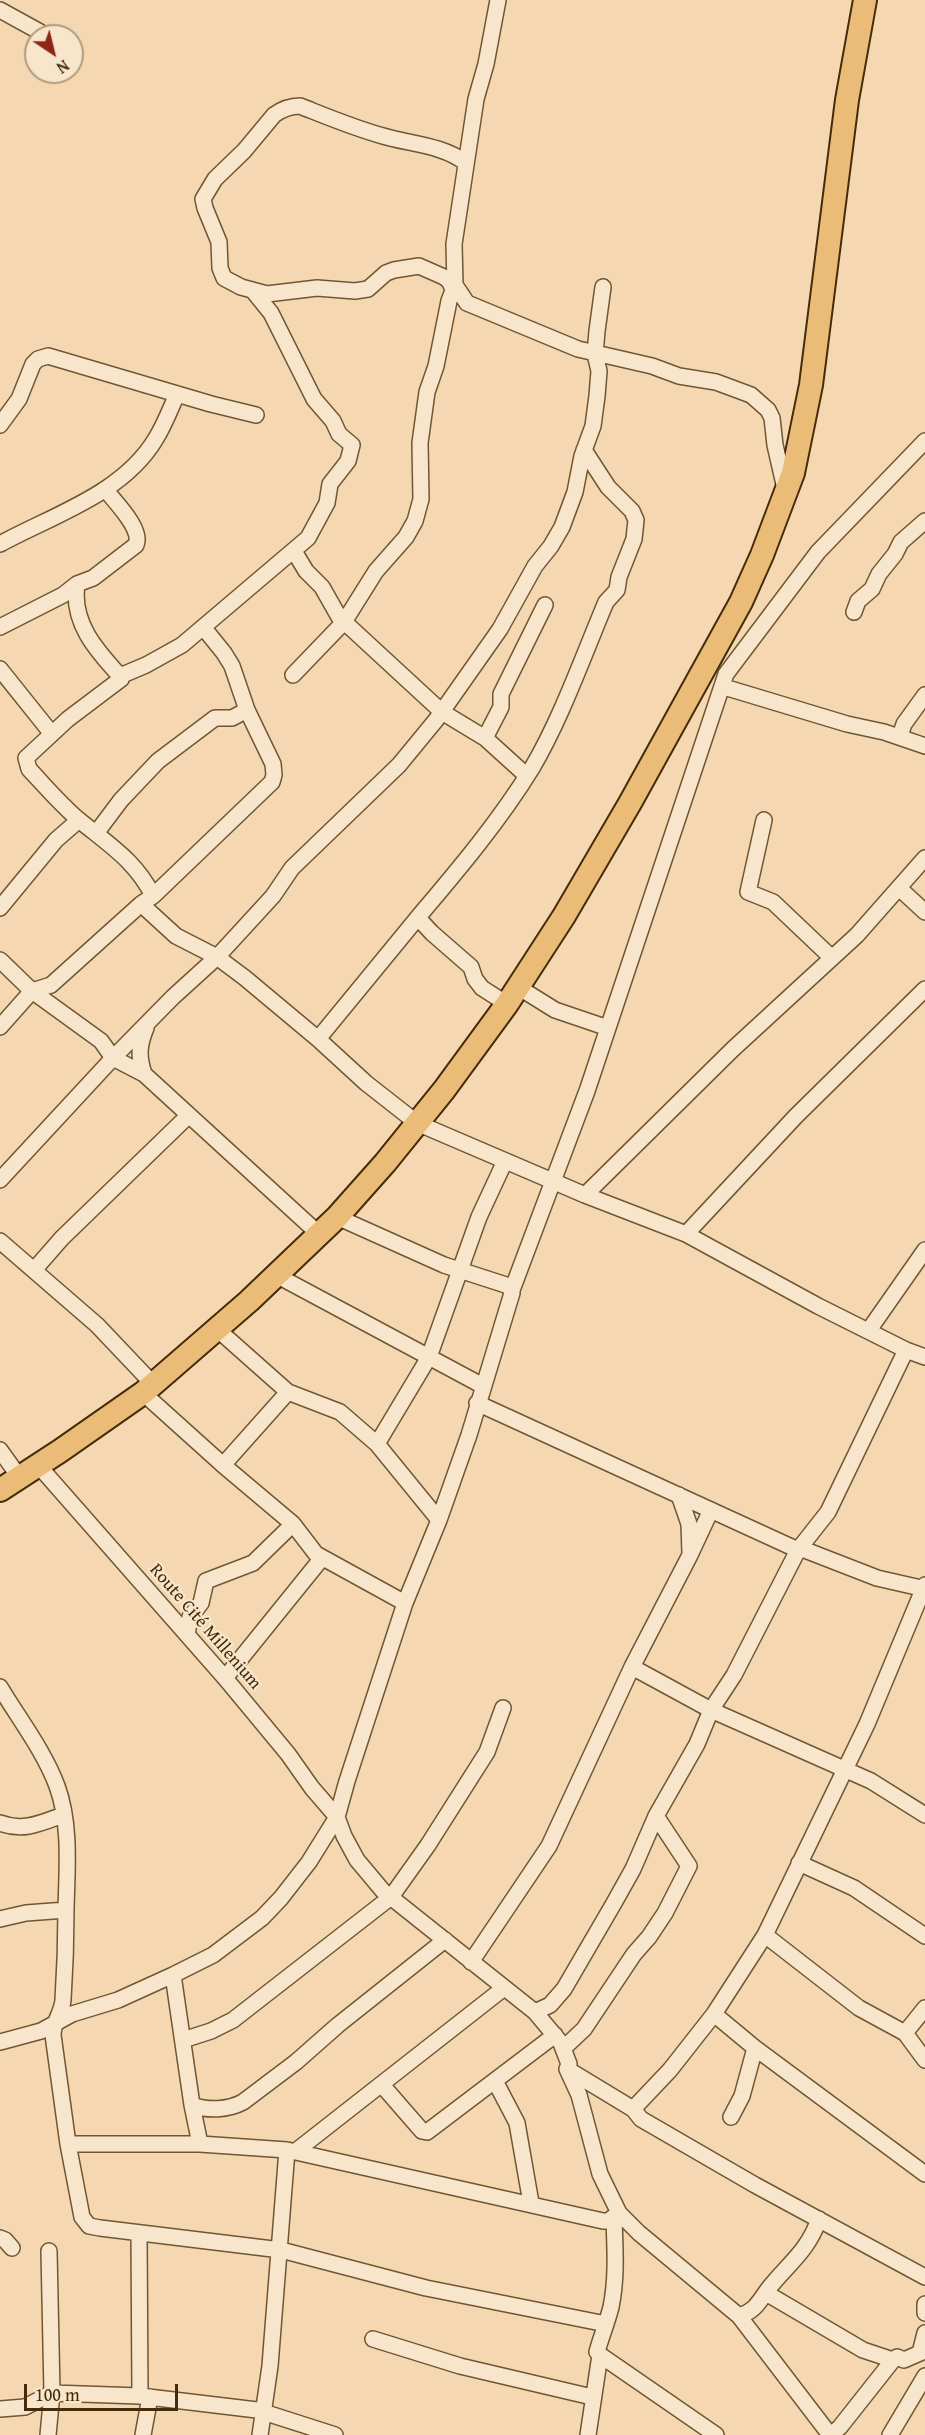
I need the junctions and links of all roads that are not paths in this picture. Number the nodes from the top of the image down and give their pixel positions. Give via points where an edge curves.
1 (498, 0) edge
2 (865, 0) edge
3 (0, 10) edge
4 (25, 24) edge
5 (466, 163) junction
6 (454, 287) junction
7 (603, 287) dead end
8 (254, 292) junction
9 (283, 292) junction
10 (272, 313) junction
11 (595, 354) junction
12 (177, 394) junction
13 (256, 415) dead end
14 (0, 425) edge
15 (925, 441) edge
16 (584, 450) junction
17 (105, 489) junction
18 (786, 493) junction
19 (925, 520) edge
20 (0, 544) edge
21 (294, 551) junction
22 (77, 584) junction
23 (545, 605) dead end
24 (854, 612) dead end
25 (344, 622) junction
26 (0, 627) edge
27 (203, 627) junction
28 (0, 669) edge
29 (720, 674) junction
30 (293, 675) dead end
31 (120, 676) junction
32 (925, 695) edge
33 (247, 710) junction
34 (442, 712) junction
35 (52, 734) junction
36 (900, 736) junction
37 (486, 738) junction
38 (925, 746) edge
39 (527, 776) junction
40 (79, 820) junction
41 (764, 820) dead end
42 (97, 832) junction
43 (925, 858) edge
44 (898, 888) junction
45 (147, 900) junction
46 (0, 908) edge
47 (925, 912) edge
48 (418, 918) junction
49 (217, 957) junction
50 (832, 958) junction
51 (0, 960) edge
52 (925, 989) edge
53 (32, 991) junction
54 (512, 996) junction
55 (149, 1022) junction
56 (0, 1027) edge
57 (608, 1028) junction
58 (318, 1039) junction
59 (113, 1058) junction
60 (144, 1074) junction
61 (189, 1115) junction
62 (417, 1123) junction
63 (505, 1161) junction
64 (0, 1180) edge
65 (552, 1180) junction
66 (585, 1195) junction
67 (337, 1217) junction
68 (686, 1234) junction
69 (320, 1235) junction
70 (0, 1241) edge
71 (925, 1250) edge
72 (34, 1270) junction
73 (462, 1270) junction
74 (276, 1275) junction
75 (512, 1290) junction
76 (217, 1329) junction
77 (869, 1330) junction
78 (906, 1350) junction
79 (925, 1357) edge
80 (429, 1358) junction
81 (483, 1386) junction
82 (148, 1388) junction
83 (288, 1392) junction
84 (477, 1402) junction
85 (376, 1444) junction
86 (0, 1450) edge
87 (223, 1465) junction
88 (29, 1472) junction
89 (0, 1490) edge
90 (679, 1495) junction
91 (711, 1510) junction
92 (439, 1520) junction
93 (293, 1524) junction
94 (798, 1550) junction
95 (690, 1556) junction
96 (322, 1558) junction
97 (924, 1588) edge
98 (405, 1602) junction
99 (187, 1635) junction
100 (632, 1667) junction
101 (225, 1678) junction
102 (0, 1687) edge
103 (503, 1708) dead end
104 (711, 1710) junction
105 (845, 1771) junction
106 (924, 1811) edge
107 (63, 1815) junction
108 (656, 1816) junction
109 (338, 1817) junction
110 (0, 1823) edge
111 (799, 1863) junction
112 (391, 1898) junction
113 (66, 1910) junction
114 (0, 1919) edge
115 (765, 1935) junction
116 (925, 1936) edge
117 (445, 1940) junction
118 (471, 1962) junction
119 (173, 1976) junction
120 (504, 1988) junction
121 (925, 2008) edge
122 (535, 2012) junction
123 (714, 2014) junction
124 (54, 2024) junction
125 (905, 2033) junction
126 (558, 2039) junction
127 (183, 2040) junction
128 (0, 2042) edge
129 (755, 2048) junction
130 (925, 2060) edge
131 (567, 2069) junction
132 (495, 2081) junction
133 (382, 2085) junction
134 (192, 2105) junction
135 (633, 2109) junction
136 (731, 2117) dead end
137 (68, 2144) junction
138 (200, 2144) junction
139 (292, 2150) junction
140 (925, 2174) edge
141 (531, 2203) junction
142 (616, 2216) junction
143 (819, 2219) junction
144 (139, 2233) junction
145 (281, 2250) junction
146 (49, 2251) dead end
147 (925, 2277) edge
148 (766, 2293) junction
149 (925, 2304) edge
150 (925, 2313) edge
151 (739, 2316) junction
152 (606, 2324) junction
153 (925, 2333) edge
154 (373, 2339) dead end
155 (600, 2355) junction
156 (893, 2360) junction
157 (925, 2376) edge
158 (52, 2393) junction
159 (145, 2396) junction
160 (592, 2397) junction
161 (0, 2409) edge
162 (265, 2413) junction
163 (48, 2435) edge
164 (143, 2435) edge
165 (260, 2435) edge
166 (335, 2435) edge
167 (588, 2435) edge
168 (716, 2435) edge
169 (830, 2435) edge
170 (890, 2435) edge

1 - 5 street
2 - 18 highway via 811,385
3 - 4 street
5 - 6 street via 454,244
5 - 8 street via 452,153 339,123 300,106 280,110 215,179 203,199 219,242 221,274 227,281
6 - 9 street via 419,266 394,270 363,290 317,288
6 - 11 street via 467,303
6 - 25 street via 426,398 420,443 419,509 406,537 376,571
7 - 11 street
8 - 9 street
8 - 10 street
9 - 10 street
10 - 21 street via 314,399 339,434 352,445 348,461 330,484 327,503 315,530
11 - 16 street via 599,371 597,396 590,438
11 - 18 street via 716,382 756,398 772,418
12 - 13 street
12 - 14 street via 44,356 31,367 19,399
12 - 17 street via 146,454
15 - 29 street via 818,552
16 - 34 street via 562,527 500,629
16 - 39 street via 608,487 634,515 637,527 617,590 606,602
17 - 20 street
17 - 22 street via 135,529 138,541 120,560
18 - 29 highway
19 - 24 street via 901,542
21 - 25 street
21 - 27 street
22 - 26 street
22 - 31 street via 75,599 83,627 93,646
23 - 37 street via 501,694 501,707
25 - 30 street
25 - 34 street
27 - 31 street via 166,655
27 - 33 street via 232,666
28 - 35 street
29 - 36 street via 847,724
29 - 54 highway
29 - 57 street
31 - 35 street
32 - 36 street
33 - 42 street via 232,718 215,718 158,762
33 - 45 street via 273,764 272,782
34 - 37 street
34 - 49 street via 399,765 292,868 273,896
35 - 40 street via 28,756 26,764
36 - 38 street
37 - 39 street
39 - 48 street
40 - 42 street
40 - 46 street via 56,840
41 - 50 street via 748,892 772,902
42 - 45 street via 137,869
43 - 44 street
44 - 47 street
44 - 50 street
45 - 49 street via 176,936
45 - 53 street via 51,985
48 - 54 street via 471,967 482,988
48 - 58 street
49 - 55 street
49 - 58 street
50 - 66 street
51 - 53 street
52 - 68 street via 796,1116
53 - 56 street
53 - 59 street via 101,1041
54 - 57 street
54 - 62 highway
55 - 59 street
55 - 60 street via 139,1049
57 - 65 street
58 - 62 street
59 - 60 street
59 - 64 street
60 - 61 street
61 - 69 street
61 - 72 street
62 - 63 street
62 - 67 highway
63 - 65 street
63 - 73 street via 479,1217
65 - 66 street
65 - 75 street
66 - 68 street
67 - 69 highway
67 - 73 street
68 - 77 street
69 - 74 highway
70 - 72 street
71 - 77 street
72 - 82 street via 97,1325
73 - 75 street
73 - 80 street
74 - 76 highway
74 - 80 street
75 - 81 street
76 - 82 highway
76 - 83 street
77 - 78 street
78 - 79 street
78 - 94 street via 828,1512
80 - 81 street
80 - 85 street
81 - 84 street
82 - 87 street
82 - 88 highway
83 - 85 street via 340,1412
83 - 87 street
84 - 90 street
84 - 92 street
85 - 92 street
86 - 88 street, Route Cité Millenium
87 - 93 street
88 - 89 highway
88 - 99 street, Route Cité Millenium
90 - 91 street
90 - 95 street via 689,1524
91 - 94 street
91 - 95 street
92 - 98 street
93 - 96 street
93 - 99 street via 253,1563 206,1581 201,1602 190,1617
94 - 97 street via 877,1578
94 - 104 street via 734,1675
95 - 100 street
96 - 98 street
96 - 101 street
97 - 105 street
98 - 109 street via 346,1781
99 - 101 street, Route Cité Millenium
100 - 104 street
100 - 118 street via 549,1846
101 - 109 street, Route Cité Millenium
102 - 107 street via 50,1771
103 - 112 street via 487,1752
104 - 105 street
104 - 108 street
105 - 106 street
105 - 111 street
107 - 110 street via 28,1828
107 - 113 street
108 - 122 street via 633,1869 564,1989 550,2005
108 - 126 street via 689,1866 665,1913 592,2018 567,2045
109 - 112 street via 357,1860
109 - 119 street via 296,1881 262,1918 213,1955
111 - 115 street
111 - 116 street via 854,1888
112 - 117 street
112 - 127 street via 233,2020
113 - 114 street
113 - 124 street via 63,2004
115 - 123 street
115 - 125 street via 859,2008
117 - 118 street
117 - 134 street via 243,2102 225,2108
118 - 120 street
119 - 124 street
119 - 127 street
120 - 122 street
120 - 133 street
121 - 125 street
122 - 126 street
123 - 129 street
123 - 135 street
124 - 128 street
124 - 137 street
125 - 130 street
126 - 131 street via 569,2064
126 - 132 street
127 - 134 street
129 - 136 street via 742,2096
129 - 140 street
131 - 135 street
131 - 142 street via 579,2095 600,2174
132 - 133 street via 425,2132
132 - 141 street via 517,2123
133 - 139 street
134 - 138 street
135 - 143 street via 641,2119
137 - 138 street
137 - 144 street via 83,2220 89,2226
138 - 139 street
139 - 141 street
139 - 145 street
141 - 142 street via 603,2221
142 - 151 street
142 - 152 street via 615,2267
143 - 147 street
143 - 148 street via 796,2260
144 - 145 street
144 - 159 street
145 - 152 street via 426,2288
145 - 162 street
146 - 158 street
148 - 151 street via 758,2306
148 - 156 street via 863,2350
149 - 150 street
151 - 169 street
152 - 155 street via 597,2352
153 - 156 street via 920,2353
154 - 160 street via 460,2366
155 - 160 street
155 - 168 street
156 - 169 street
157 - 170 street
158 - 159 street
158 - 161 street via 25,2407
158 - 163 street
159 - 162 street
159 - 164 street
160 - 167 street
162 - 165 street
162 - 166 street

